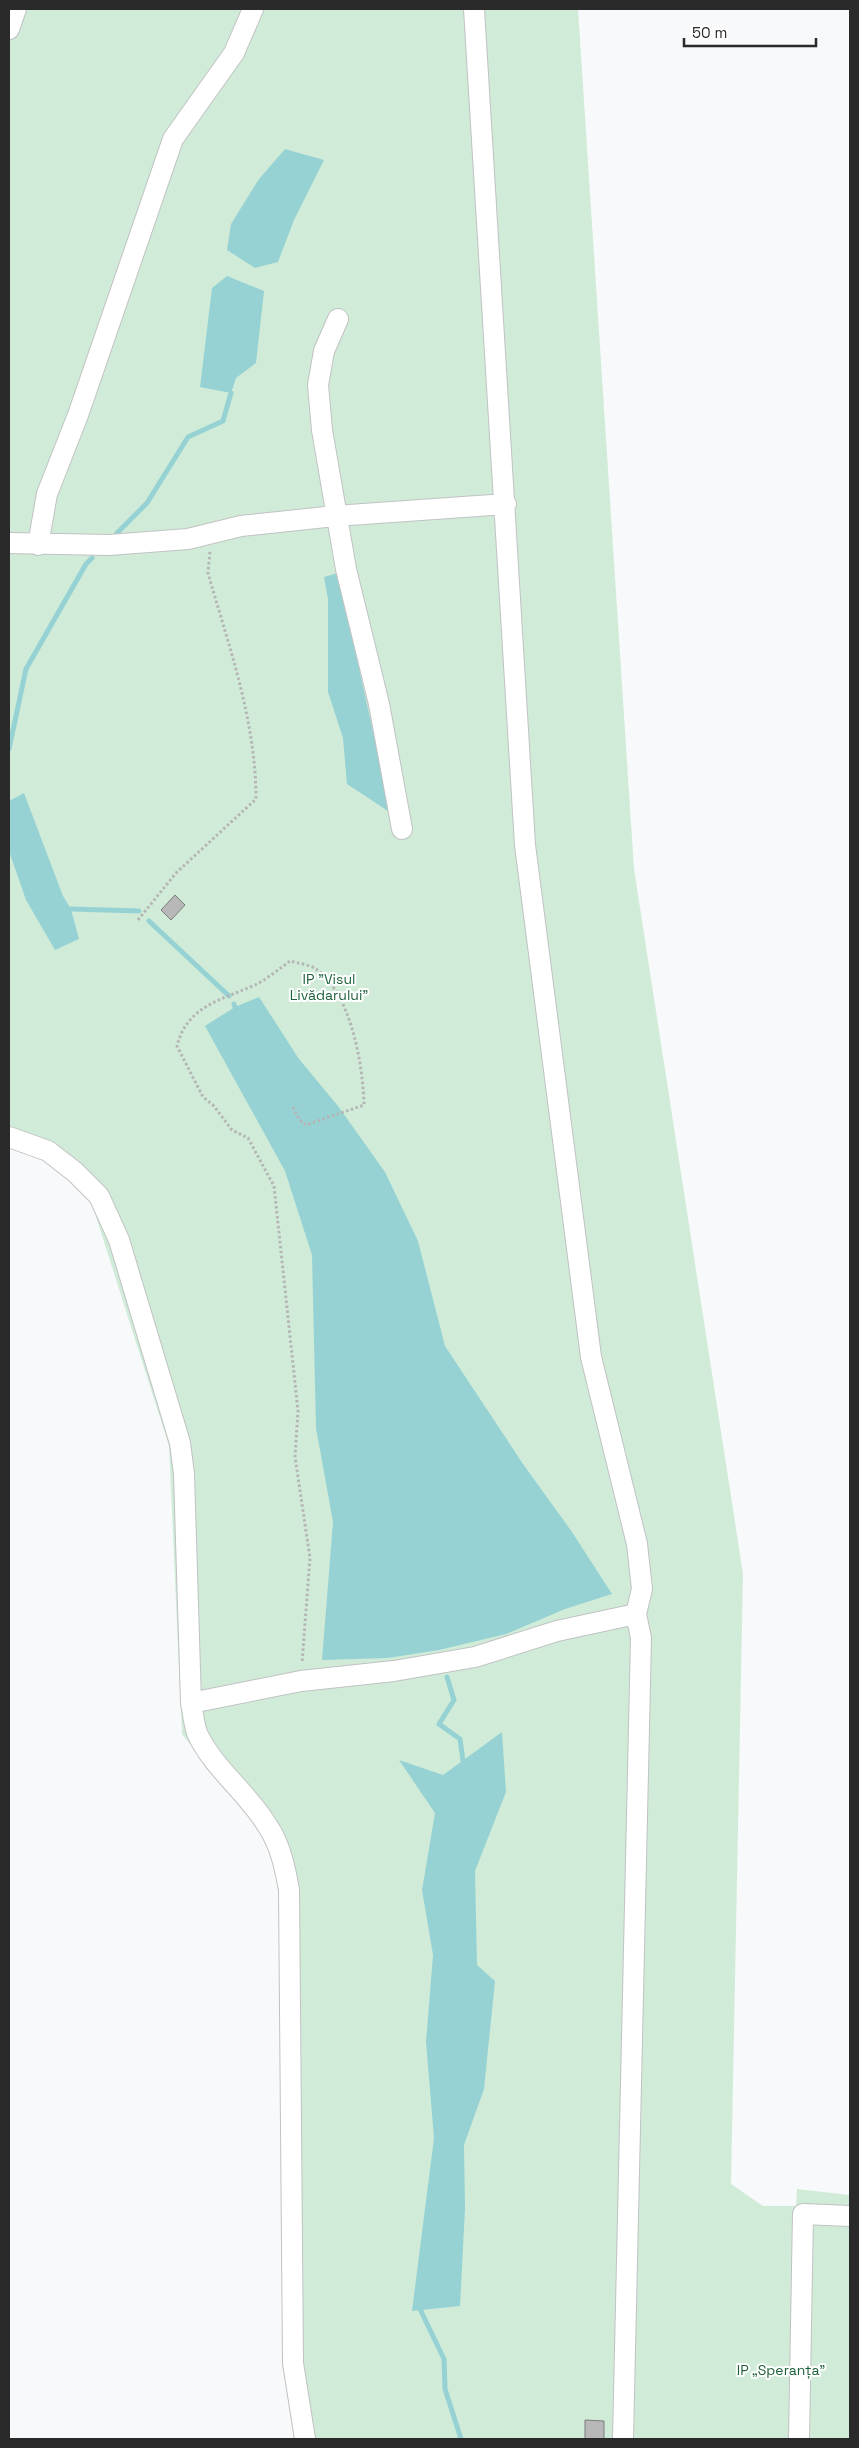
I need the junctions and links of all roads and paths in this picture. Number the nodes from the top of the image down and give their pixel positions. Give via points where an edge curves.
1 (16, 9) edge
2 (253, 9) edge
3 (474, 9) edge
4 (9, 29) edge
5 (338, 319) dead end
6 (506, 504) junction
7 (336, 516) junction
8 (212, 532) junction
9 (9, 543) edge
10 (38, 545) junction
11 (402, 829) dead end
12 (138, 920) dead end
13 (293, 1107) dead end
14 (9, 1137) edge
15 (636, 1614) junction
16 (300, 1681) junction
17 (191, 1703) junction
18 (850, 2216) edge
19 (305, 2439) edge
20 (623, 2439) edge
21 (799, 2439) edge

1 - 4 street
2 - 10 street via 234,53 173,139 48,494
3 - 6 street
5 - 7 street via 324,350 318,385
6 - 7 street
6 - 15 street via 526,854 591,1357 637,1544 642,1589
7 - 8 street
7 - 11 street
8 - 10 street via 188,539 109,545
8 - 12 path via 208,573 246,708 256,770 256,799 176,872
9 - 10 street
13 - 16 path via 306,1125 364,1105 352,1025 337,991 315,968 290,961 257,984 201,1008 181,1029 177,1046 203,1097 232,1130 248,1138 274,1186 298,1411 296,1457 310,1558
14 - 17 street via 48,1151 75,1172 99,1196 119,1240 180,1442 184,1474
15 - 16 street via 557,1631 475,1657 394,1671
15 - 20 street via 641,1638
16 - 17 street
17 - 19 street via 197,1732 209,1755 247,1796 269,1826 284,1861 289,1890 293,2363
18 - 21 street via 803,2214

